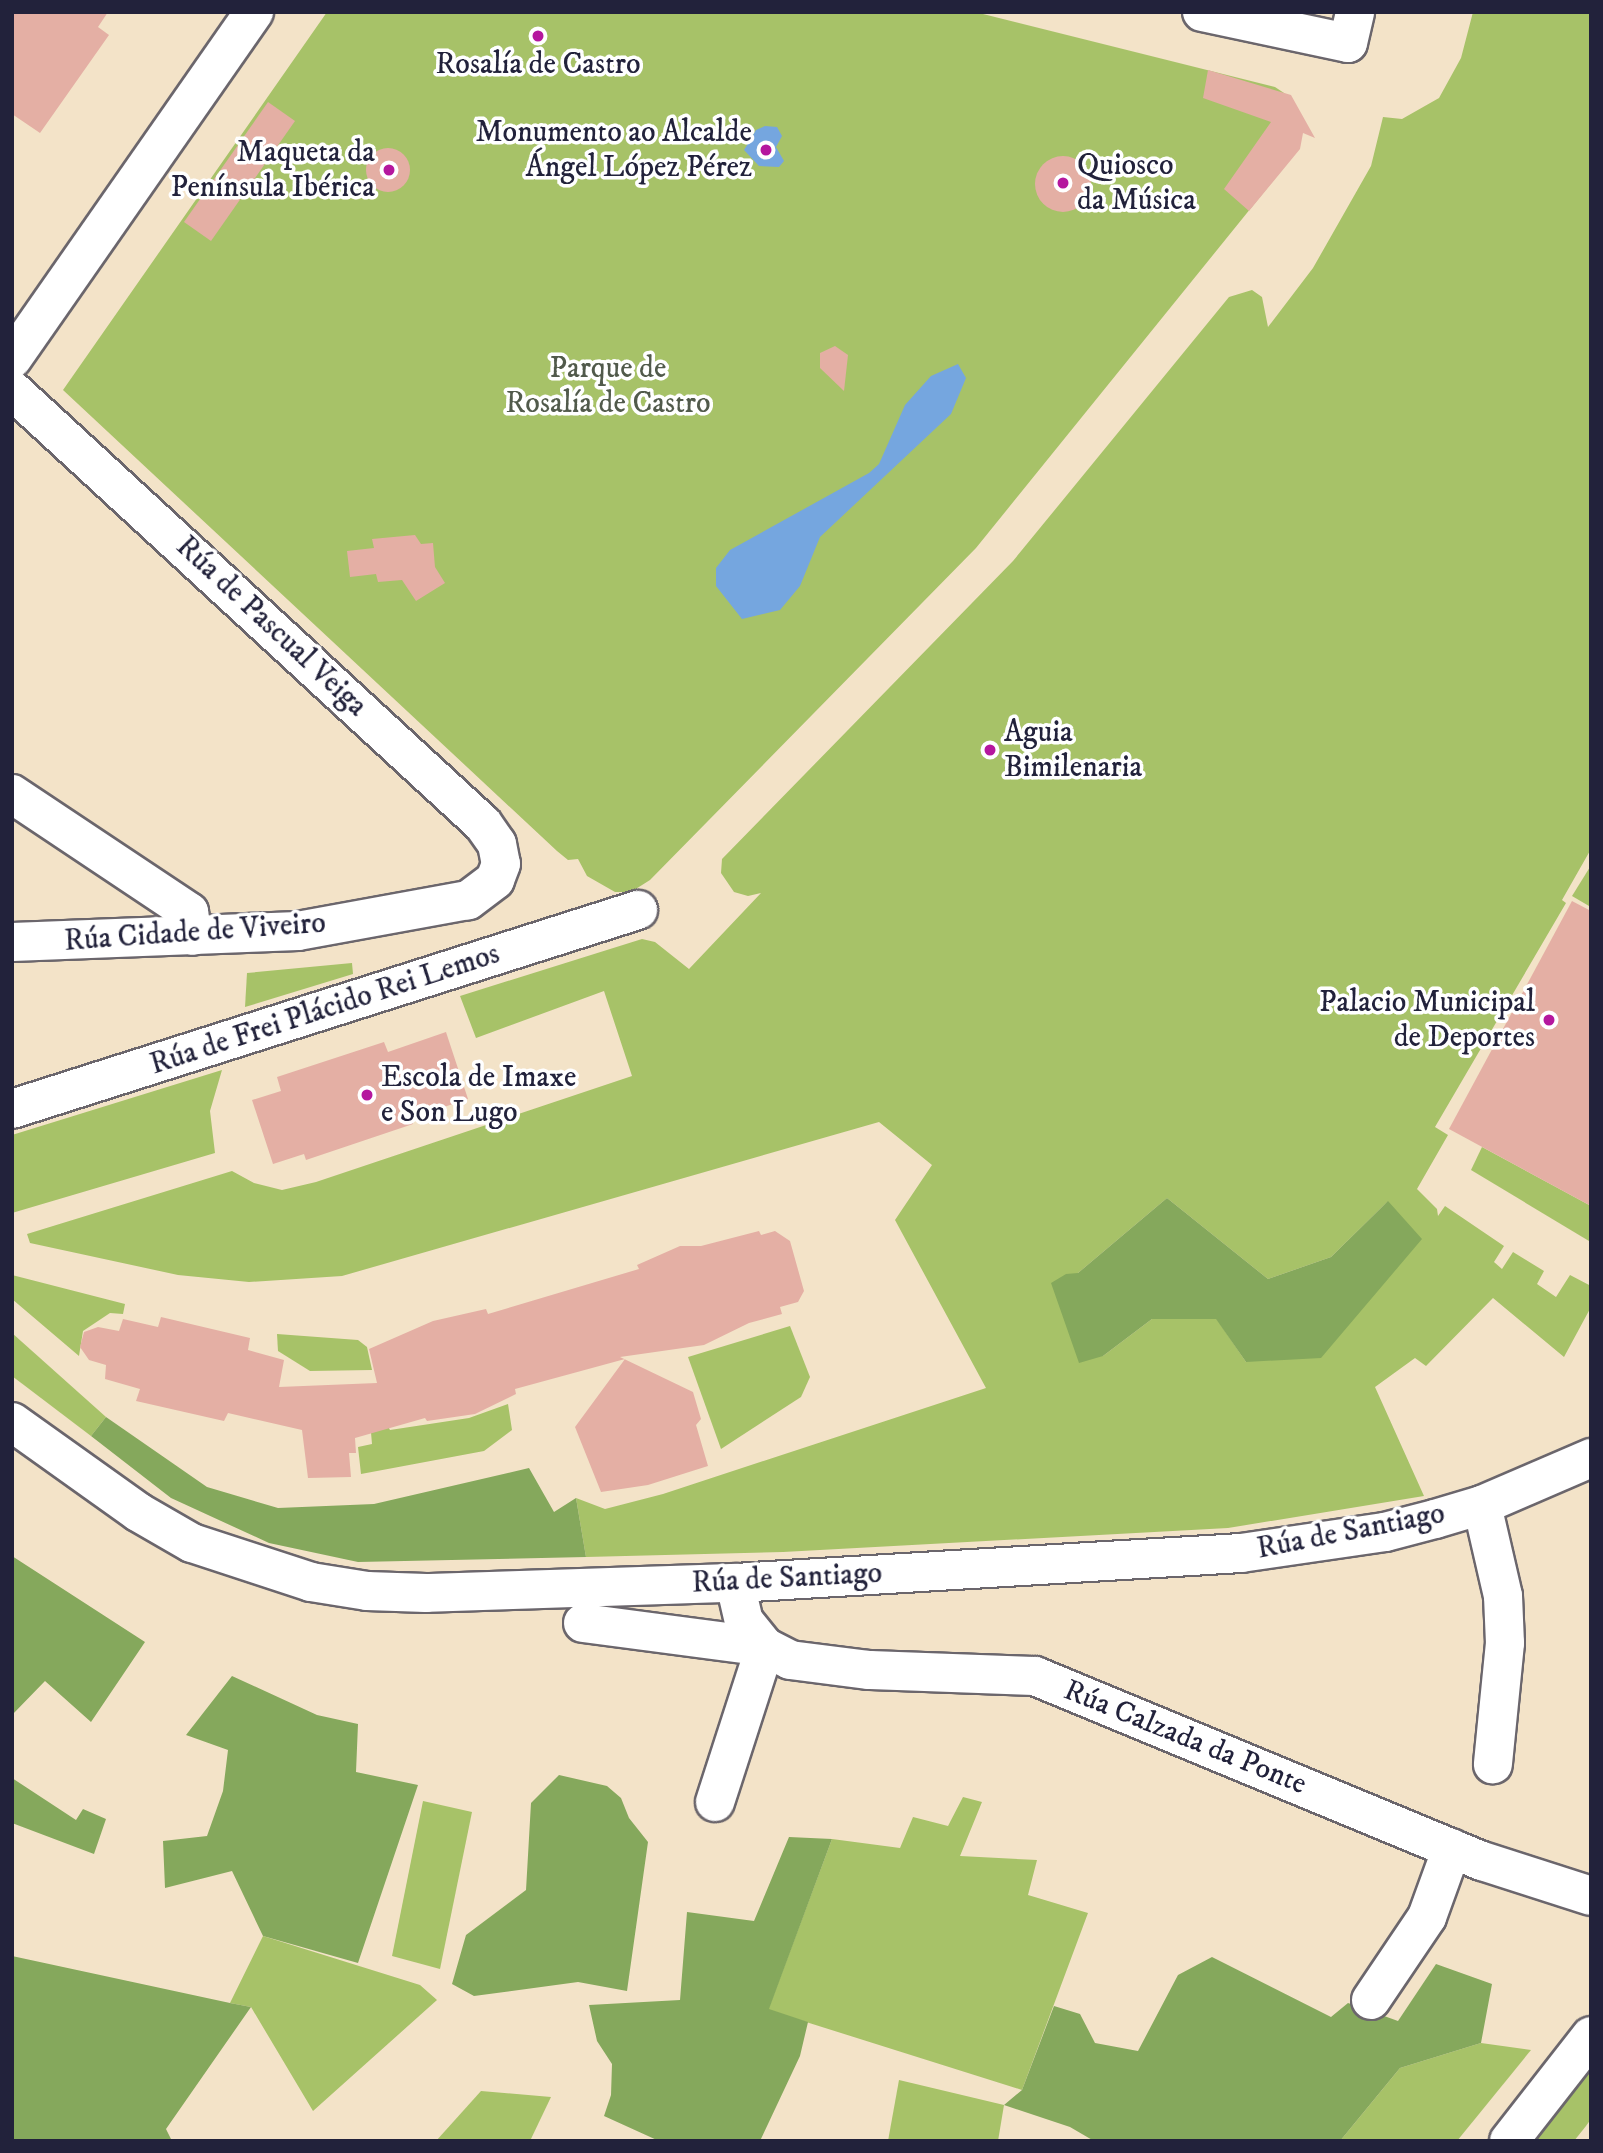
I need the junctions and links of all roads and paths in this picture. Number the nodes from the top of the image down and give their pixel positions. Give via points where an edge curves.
1 (254, 12) edge
2 (1202, 12) edge
3 (1355, 12) edge
4 (12, 359) edge
5 (12, 390) edge
6 (12, 794) edge
7 (495, 880) joint
8 (638, 910) dead end
9 (193, 936) junction
10 (12, 942) edge
11 (12, 1109) edge
12 (12, 1422) edge
13 (1591, 1458) edge
14 (1482, 1505) junction
15 (735, 1583) junction
16 (583, 1623) dead end
17 (765, 1647) junction
18 (1493, 1764) dead end
19 (715, 1801) dead end
20 (1452, 1848) junction
21 (1591, 1896) edge
22 (1371, 2000) dead end
23 (1591, 2036) edge
24 (1509, 2141) edge

1 - 4 street
2 - 3 street via 1348,43
5 - 7 street, Rúa de Pascual Veiga via 483,824 497,844 501,864
6 - 9 street via 189,912
7 - 9 street, Rúa Cidade de Viveiro via 468,900 298,931
8 - 11 street, Rúa de Frei Plácido Rei Lemos
9 - 10 street, Rúa Cidade de Viveiro
12 - 15 street, Rúa de Santiago via 138,1512 192,1543 310,1582 367,1591 426,1593
13 - 14 street, Rúa de Santiago
14 - 15 street, Rúa de Santiago via 1385,1532 1241,1553
14 - 18 street via 1503,1596 1505,1643
15 - 17 street, Rúa Calzada da Ponte via 744,1621
16 - 17 street, Rúa Calzada da Ponte
17 - 19 street
17 - 20 street, Rúa Calzada da Ponte via 790,1660 869,1670 1035,1676
20 - 21 street, Rúa Calzada da Ponte
20 - 22 street via 1427,1917
23 - 24 street

